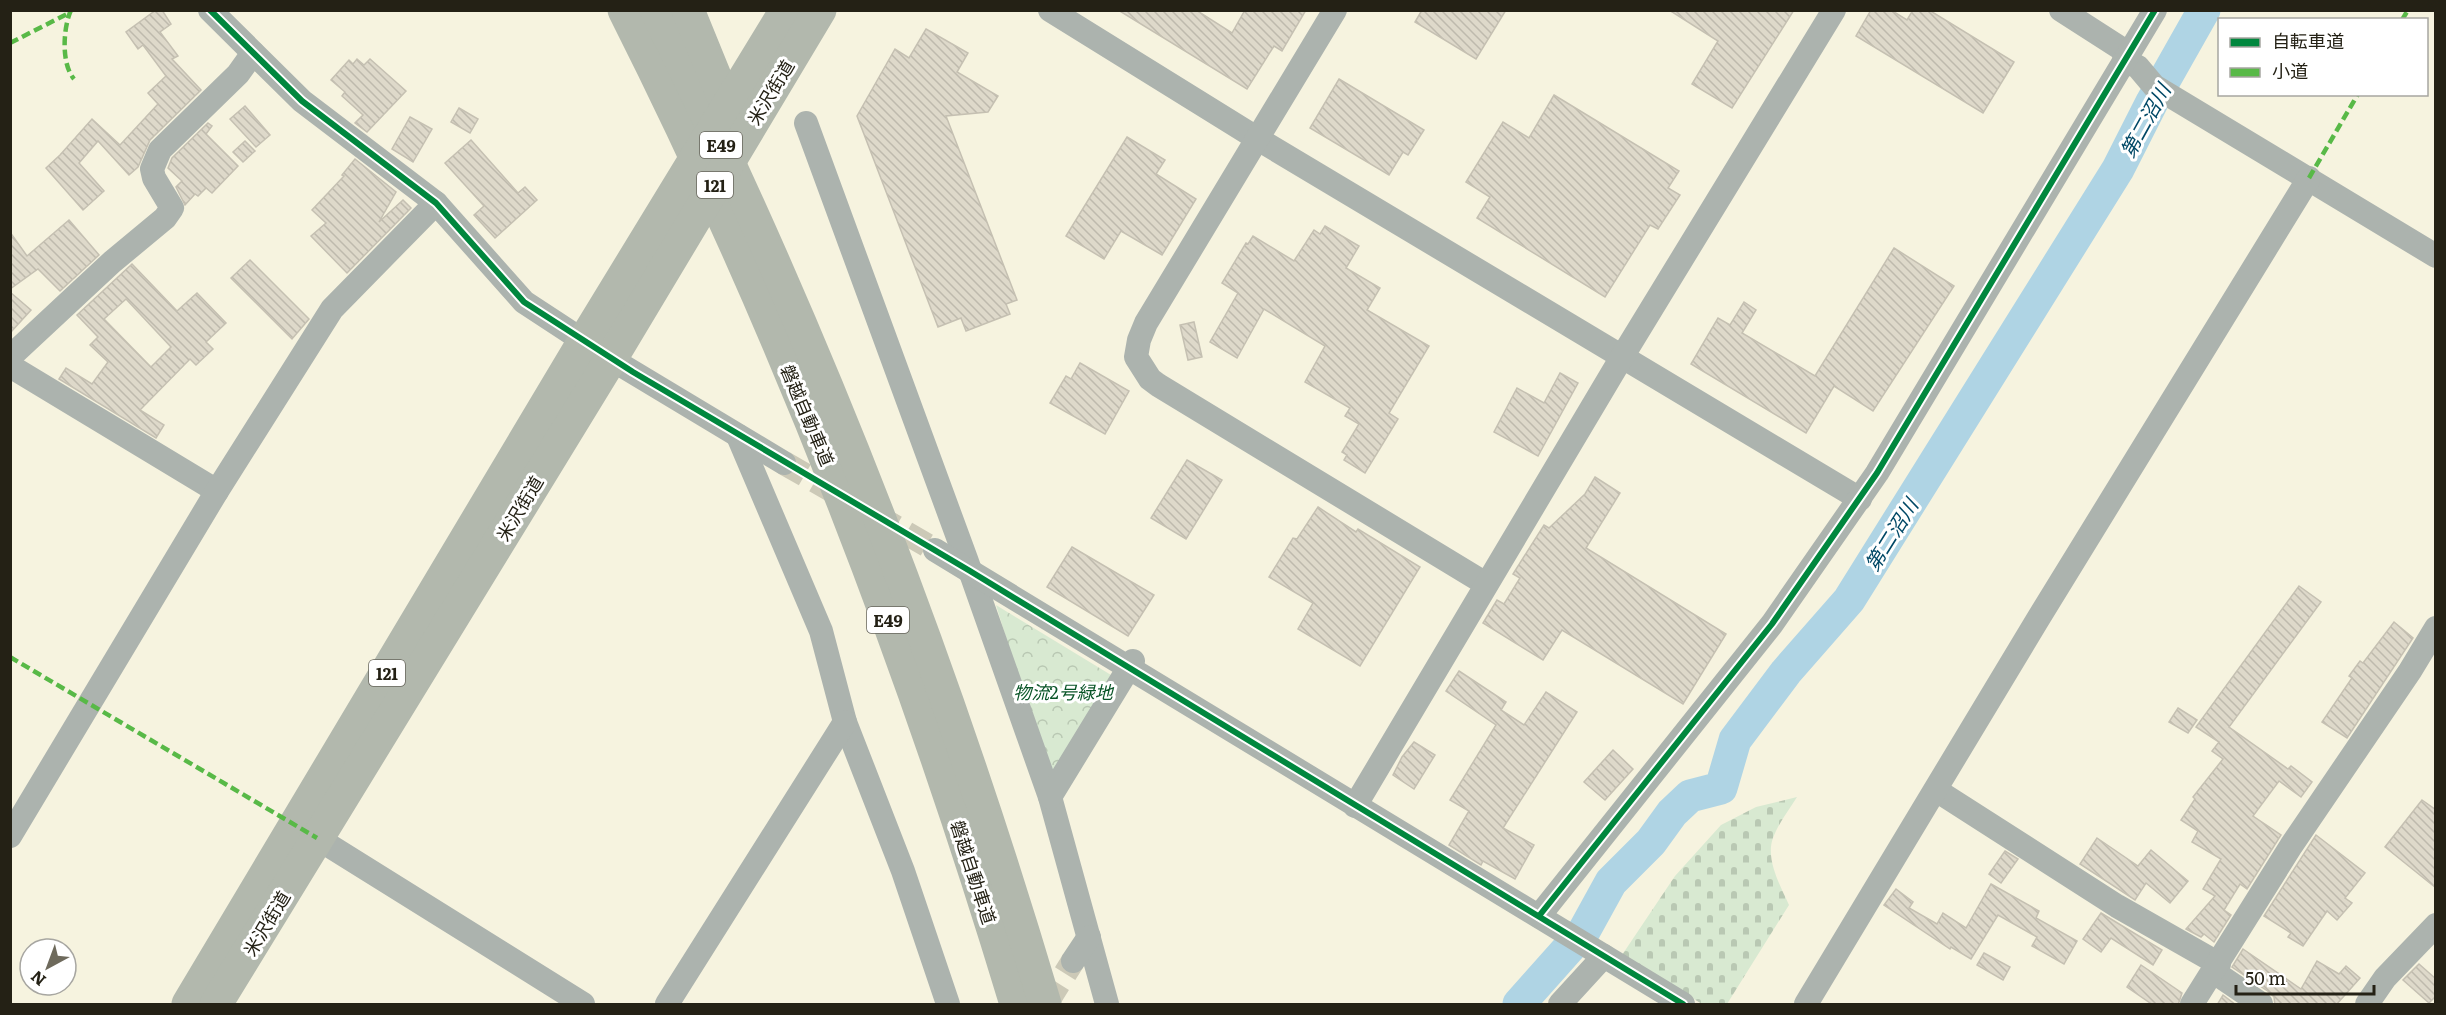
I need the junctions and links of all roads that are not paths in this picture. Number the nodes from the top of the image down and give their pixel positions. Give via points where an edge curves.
1 (210, 10) edge
2 (624, 10) edge
3 (656, 10) edge
4 (688, 10) edge
5 (786, 10) edge
6 (820, 10) edge
7 (832, 10) edge
8 (1050, 10) edge
9 (1335, 10) edge
10 (1834, 10) edge
11 (2061, 10) edge
12 (2155, 10) edge
13 (253, 53) junction
14 (2126, 57) junction
15 (702, 75) junction
16 (779, 78) junction
17 (806, 123) dead end
18 (1258, 139) junction
19 (2309, 178) junction
20 (436, 203) junction
21 (2436, 256) edge
22 (584, 341) junction
23 (10, 357) edge
24 (1622, 357) junction
25 (611, 359) junction
26 (10, 366) edge
27 (738, 436) junction
28 (784, 463) tunnel mouth
29 (217, 491) junction
30 (1860, 499) junction
31 (935, 550) tunnel mouth
32 (970, 571) junction
33 (1485, 584) junction
34 (2436, 628) edge
35 (1131, 664) junction
36 (845, 722) junction
37 (1936, 790) junction
38 (1050, 797) junction
39 (1355, 806) junction
40 (10, 836) edge
41 (317, 838) junction
42 (1549, 922) junction
43 (2436, 925) edge
44 (1089, 937) junction
45 (1599, 953) junction
46 (1073, 961) tunnel mouth
47 (2217, 968) junction
48 (188, 1005) edge
49 (216, 1005) edge
50 (583, 1005) edge
51 (667, 1005) edge
52 (948, 1005) edge
53 (1016, 1005) edge
54 (1045, 1005) edge
55 (1107, 1005) edge
56 (1560, 1005) edge
57 (1683, 1005) edge
58 (1806, 1005) edge
59 (2192, 1005) edge
60 (2261, 1005) edge
61 (2367, 1005) edge

1 - 13 street
2 - 53 highway, 磐越自動車道 / E49 via 736,244 874,578 969,852
3 - 15 highway
4 - 15 highway
5 - 22 highway, 米沢街道 / 121
6 - 16 highway, 米沢街道 / 121
7 - 16 street via 800,65
8 - 18 street
9 - 18 street
10 - 24 street
11 - 14 street
12 - 14 street
13 - 20 street via 302,101
13 - 23 street via 238,74 160,150 153,169 154,178 172,208 165,218
14 - 19 street via 2160,90
14 - 30 street
15 - 54 highway, 磐越自動車道 / E49 via 756,200 897,564 994,842
16 - 25 highway, 米沢街道 / 121
17 - 32 street
18 - 24 street
18 - 33 street via 1146,323 1136,357 1158,385
19 - 21 street
19 - 37 street
20 - 22 street via 524,302
20 - 29 street via 332,309
22 - 25 street
22 - 48 highway, 米沢街道 / 121
24 - 30 street
24 - 33 street
25 - 27 street
25 - 41 highway, 米沢街道 / 121
26 - 29 street
27 - 28 street
27 - 36 street via 821,631
29 - 40 street
30 - 42 street via 1772,624
31 - 32 street
32 - 35 street
32 - 38 street
33 - 39 street
34 - 47 street via 2291,846
35 - 38 street
35 - 39 street
36 - 51 street
36 - 52 street via 903,871
37 - 47 street
37 - 58 street
38 - 44 street
39 - 42 street
41 - 49 highway, 米沢街道 / 121
41 - 50 street
42 - 45 street
43 - 61 street via 2385,978
44 - 46 street
44 - 55 street
45 - 56 street
45 - 57 street
47 - 59 street
47 - 60 street

